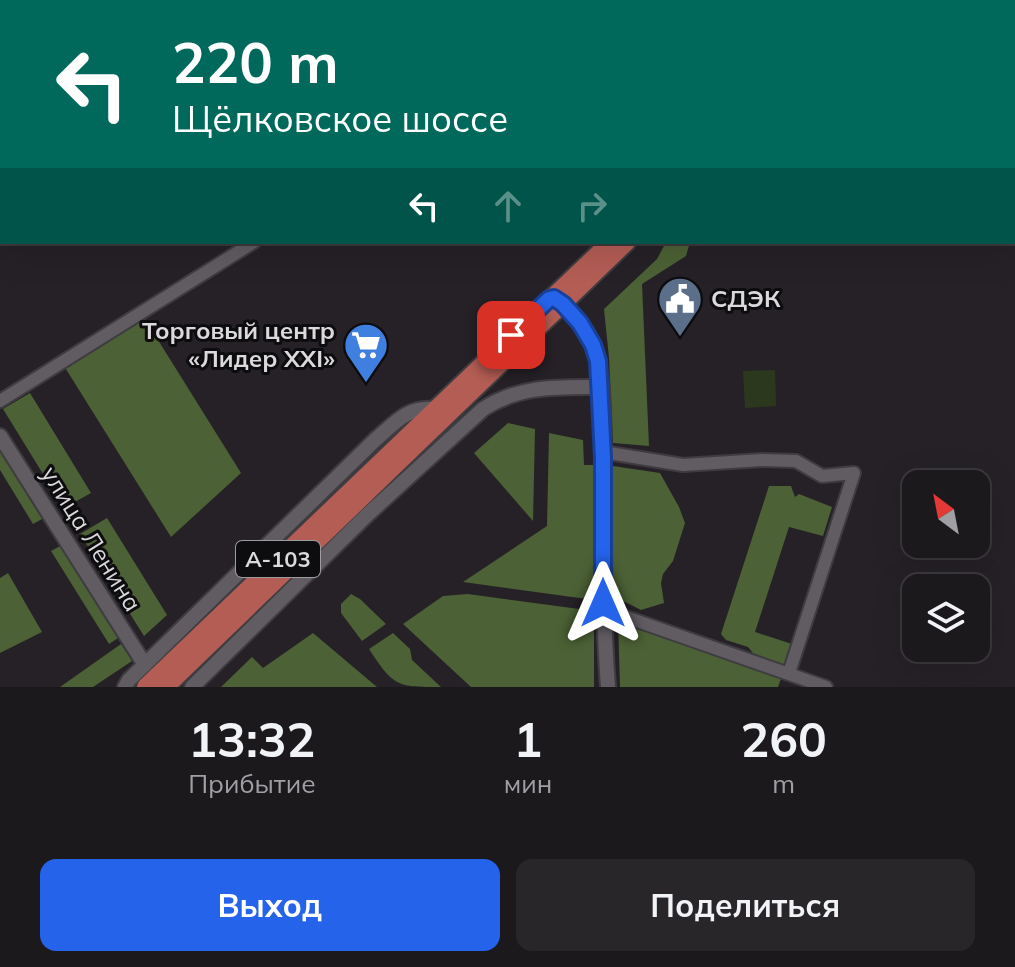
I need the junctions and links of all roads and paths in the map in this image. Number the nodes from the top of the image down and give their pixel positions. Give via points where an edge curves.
1 (251, 244) edge
2 (609, 244) edge
3 (624, 244) edge
4 (587, 281) junction
5 (556, 302) junction
6 (540, 326) junction
7 (583, 328) junction
8 (598, 361) junction
9 (578, 387) junction
10 (600, 387) junction
11 (0, 401) edge
12 (434, 409) junction
13 (0, 436) edge
14 (603, 452) junction
15 (603, 609) junction
16 (211, 634) junction
17 (145, 665) junction
18 (789, 673) junction
19 (125, 687) edge
20 (146, 687) edge
21 (165, 687) edge
22 (192, 687) edge
23 (608, 687) edge
24 (826, 687) edge

1 - 11 street
2 - 5 main road, А-103
3 - 4 main road, А-103
4 - 5 main road, А-103
4 - 7 street via 577,309
5 - 6 main road, А-103
5 - 7 street
5 - 12 main road, А-103
6 - 7 street via 562,319
6 - 16 main road, А-103
7 - 8 street
8 - 9 street via 595,372
8 - 10 street
9 - 10 street, А-103
9 - 14 street via 592,402
9 - 22 street, А-103 via 519,392 472,417
10 - 14 street
12 - 16 main road, А-103
12 - 17 street, А-103 via 410,411 376,439
13 - 17 street, улица Ленина
14 - 15 street
14 - 18 street via 683,465 796,461 822,476 854,473
15 - 18 street
15 - 23 street
16 - 20 main road, А-103
16 - 21 main road, А-103
17 - 19 street, А-103
18 - 24 street

